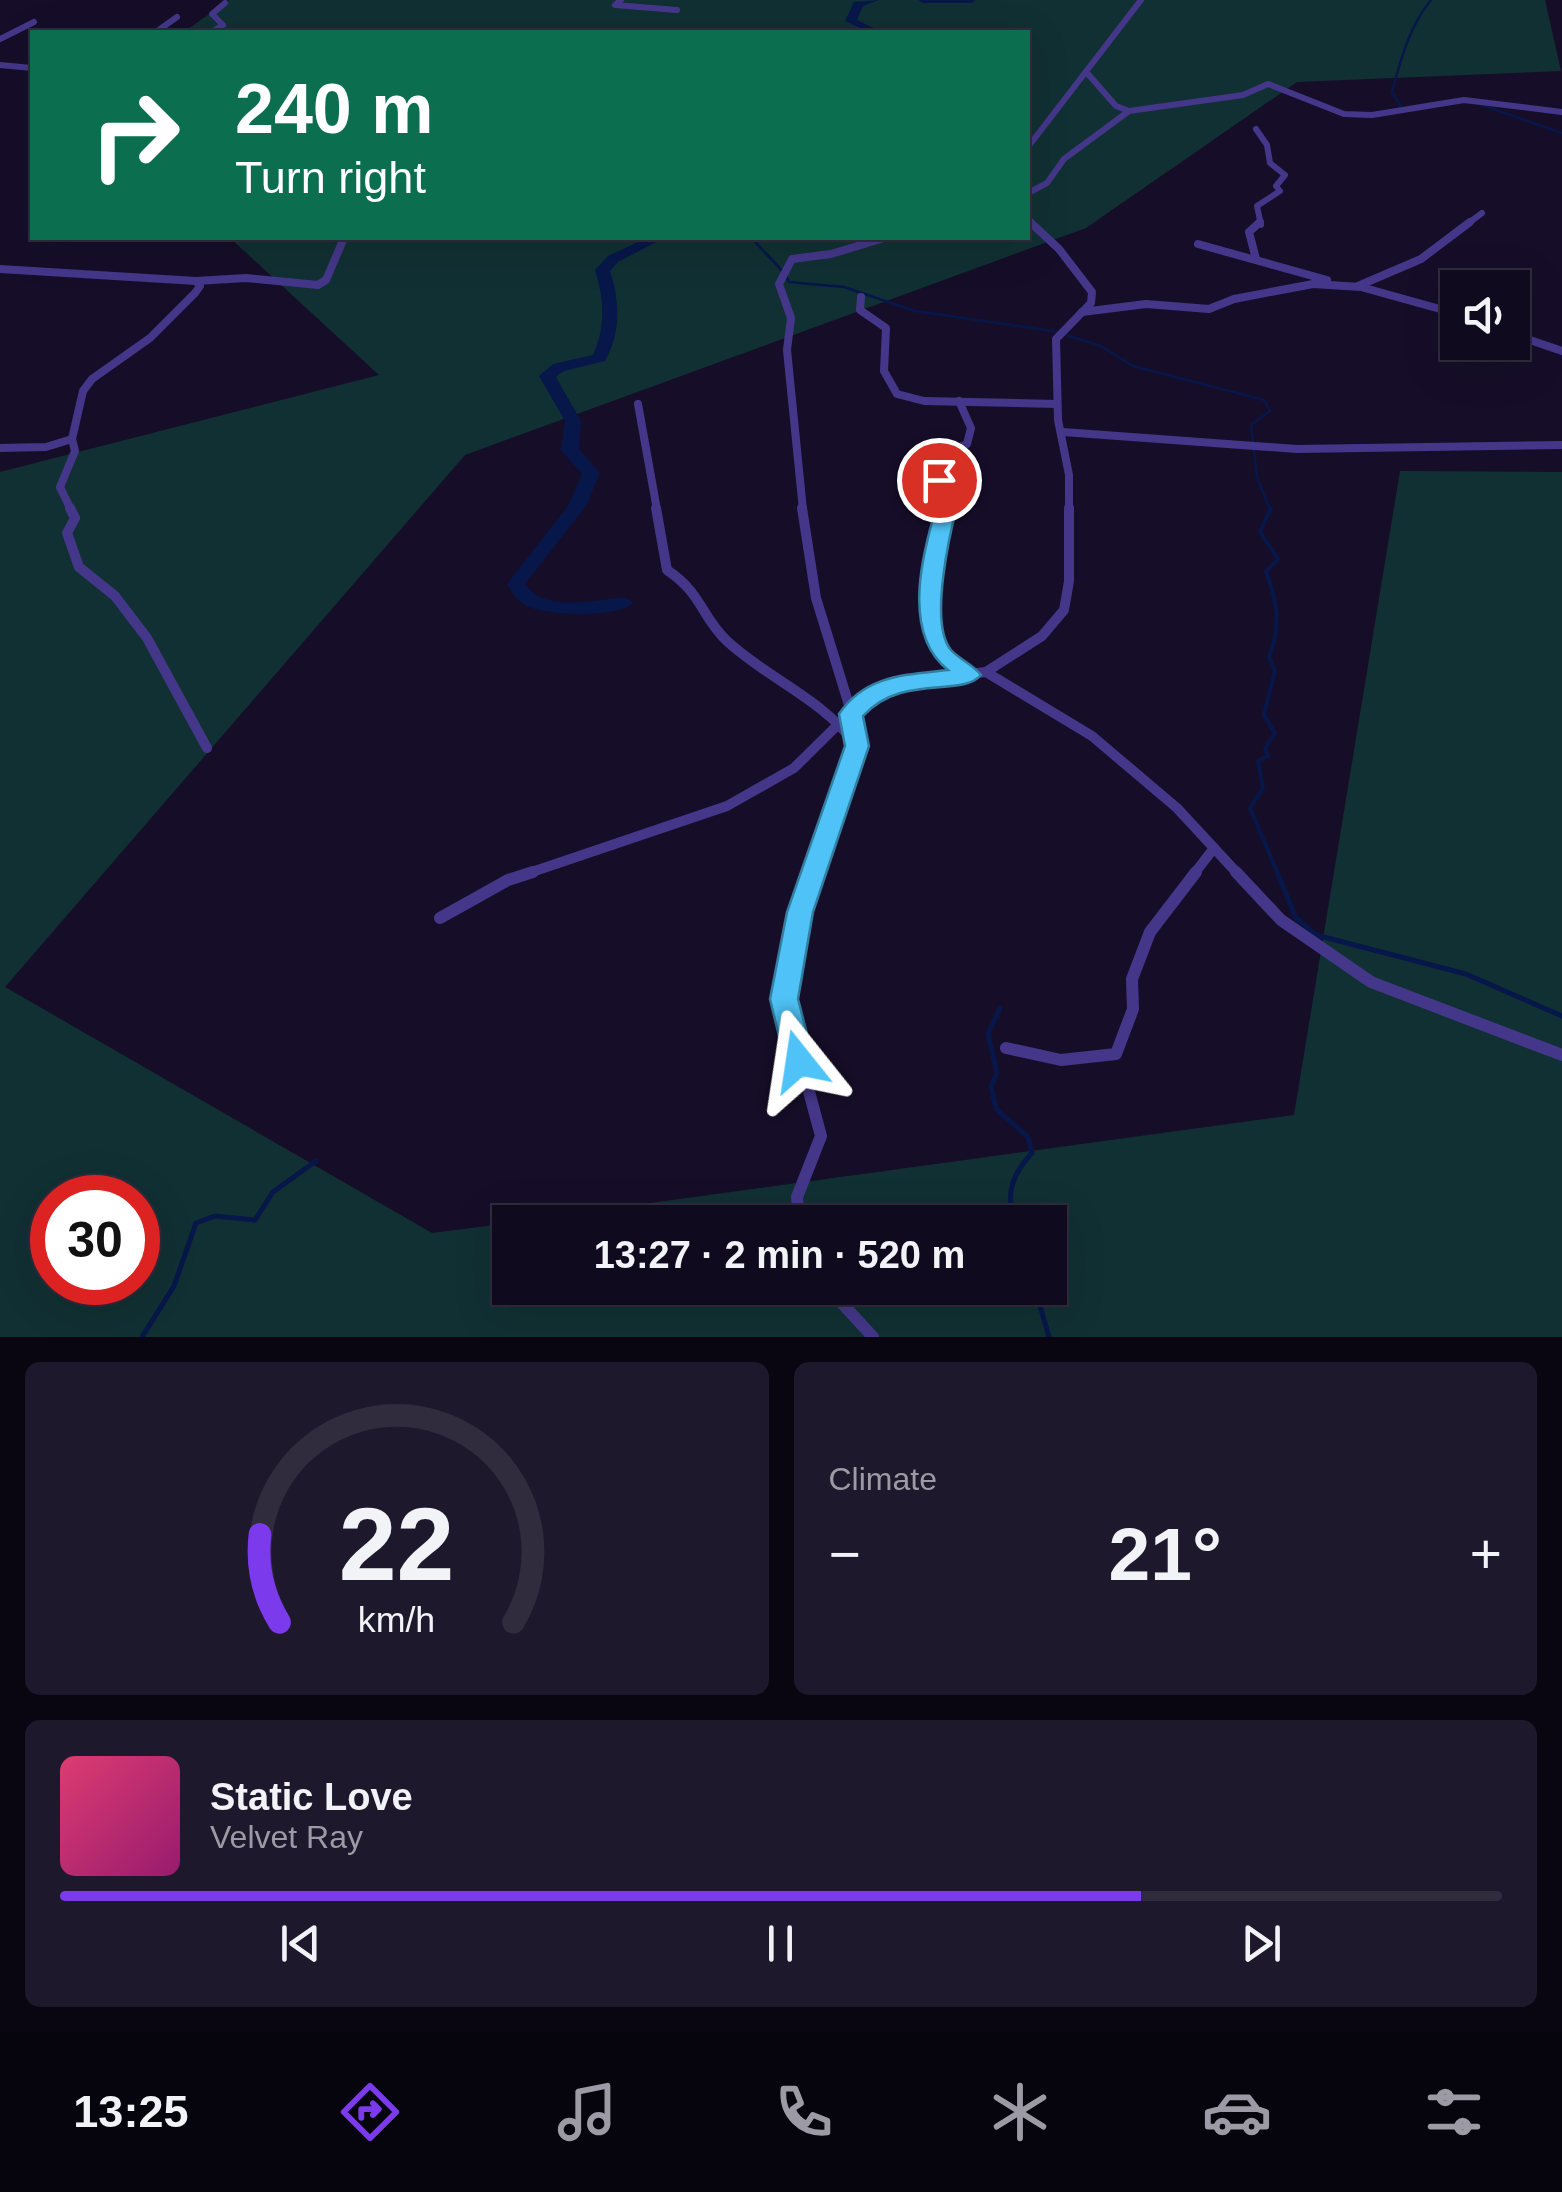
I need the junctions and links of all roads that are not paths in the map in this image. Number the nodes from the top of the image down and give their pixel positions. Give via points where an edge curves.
1 (236, 0) edge
2 (621, 0) edge
3 (1141, 0) edge
4 (222, 2) edge
5 (677, 10) dead end
6 (177, 17) dead end
7 (34, 22) dead end
8 (159, 30) edge
9 (215, 30) edge
10 (0, 40) edge
11 (0, 65) edge
12 (30, 68) edge
13 (1088, 74) junction
14 (1129, 111) junction
15 (1562, 112) edge
16 (1256, 129) dead end
17 (1030, 145) edge
18 (1030, 193) edge
19 (1482, 213) dead end
20 (1030, 223) edge
21 (343, 240) edge
22 (877, 240) edge
23 (1198, 244) dead end
24 (1256, 259) junction
25 (0, 269) edge
26 (196, 281) junction
27 (1361, 287) junction
28 (860, 298) dead end
29 (1440, 309) edge
30 (1080, 312) junction
31 (1530, 340) edge
32 (1562, 351) edge
33 (959, 401) junction
34 (638, 404) dead end
35 (1057, 404) junction
36 (1062, 432) junction
37 (72, 439) junction
38 (1562, 444) edge
39 (0, 448) edge
40 (986, 672) junction
41 (970, 675) junction
42 (845, 719) junction
43 (207, 748) dead end
44 (1214, 848) junction
45 (440, 918) dead end
46 (1006, 1048) dead end
47 (1562, 1055) edge
48 (798, 1205) edge
49 (844, 1305) edge
50 (873, 1337) edge

1 - 4 street
2 - 5 street via 615,5
3 - 13 street
4 - 9 street via 212,14 224,24
6 - 8 street
7 - 10 street
11 - 12 street
13 - 14 street
13 - 17 street
14 - 15 street via 1243,95 1268,84 1344,114 1464,100
14 - 18 street
16 - 24 street via 1270,163 1284,175 1276,186 1280,191 1257,206 1260,226 1249,232
19 - 27 street via 1421,259
20 - 30 street via 1092,292
21 - 26 street via 318,286 246,278
22 - 42 street via 792,259 779,284 791,318 793,444 816,598
23 - 24 street
24 - 27 street
25 - 26 street
26 - 37 street via 195,293 150,338 92,379
27 - 29 street
27 - 30 street via 1303,286 1210,310 1146,304
28 - 33 street via 860,310 886,328 890,389 912,400
30 - 35 street via 1056,339
31 - 32 street
33 - 35 street
33 - 41 street via 970,428 967,444 934,464 950,495 936,544 932,633 941,653
34 - 42 street via 667,570 706,600 727,642
35 - 36 street
36 - 38 street via 1297,449
36 - 40 street via 1068,475 1064,610 1042,636
37 - 39 street
37 - 43 street via 75,451 60,487 75,518 67,534 79,566 116,596 147,638
40 - 41 street
40 - 44 street via 1092,736
41 - 42 street via 893,684 869,694
42 - 45 street via 794,768 727,806 508,880
42 - 48 street via 857,746 800,912 784,999 821,1136
44 - 46 street via 1150,932 1116,1054 1097,1062
44 - 47 street via 1280,920 1371,982
49 - 50 street

